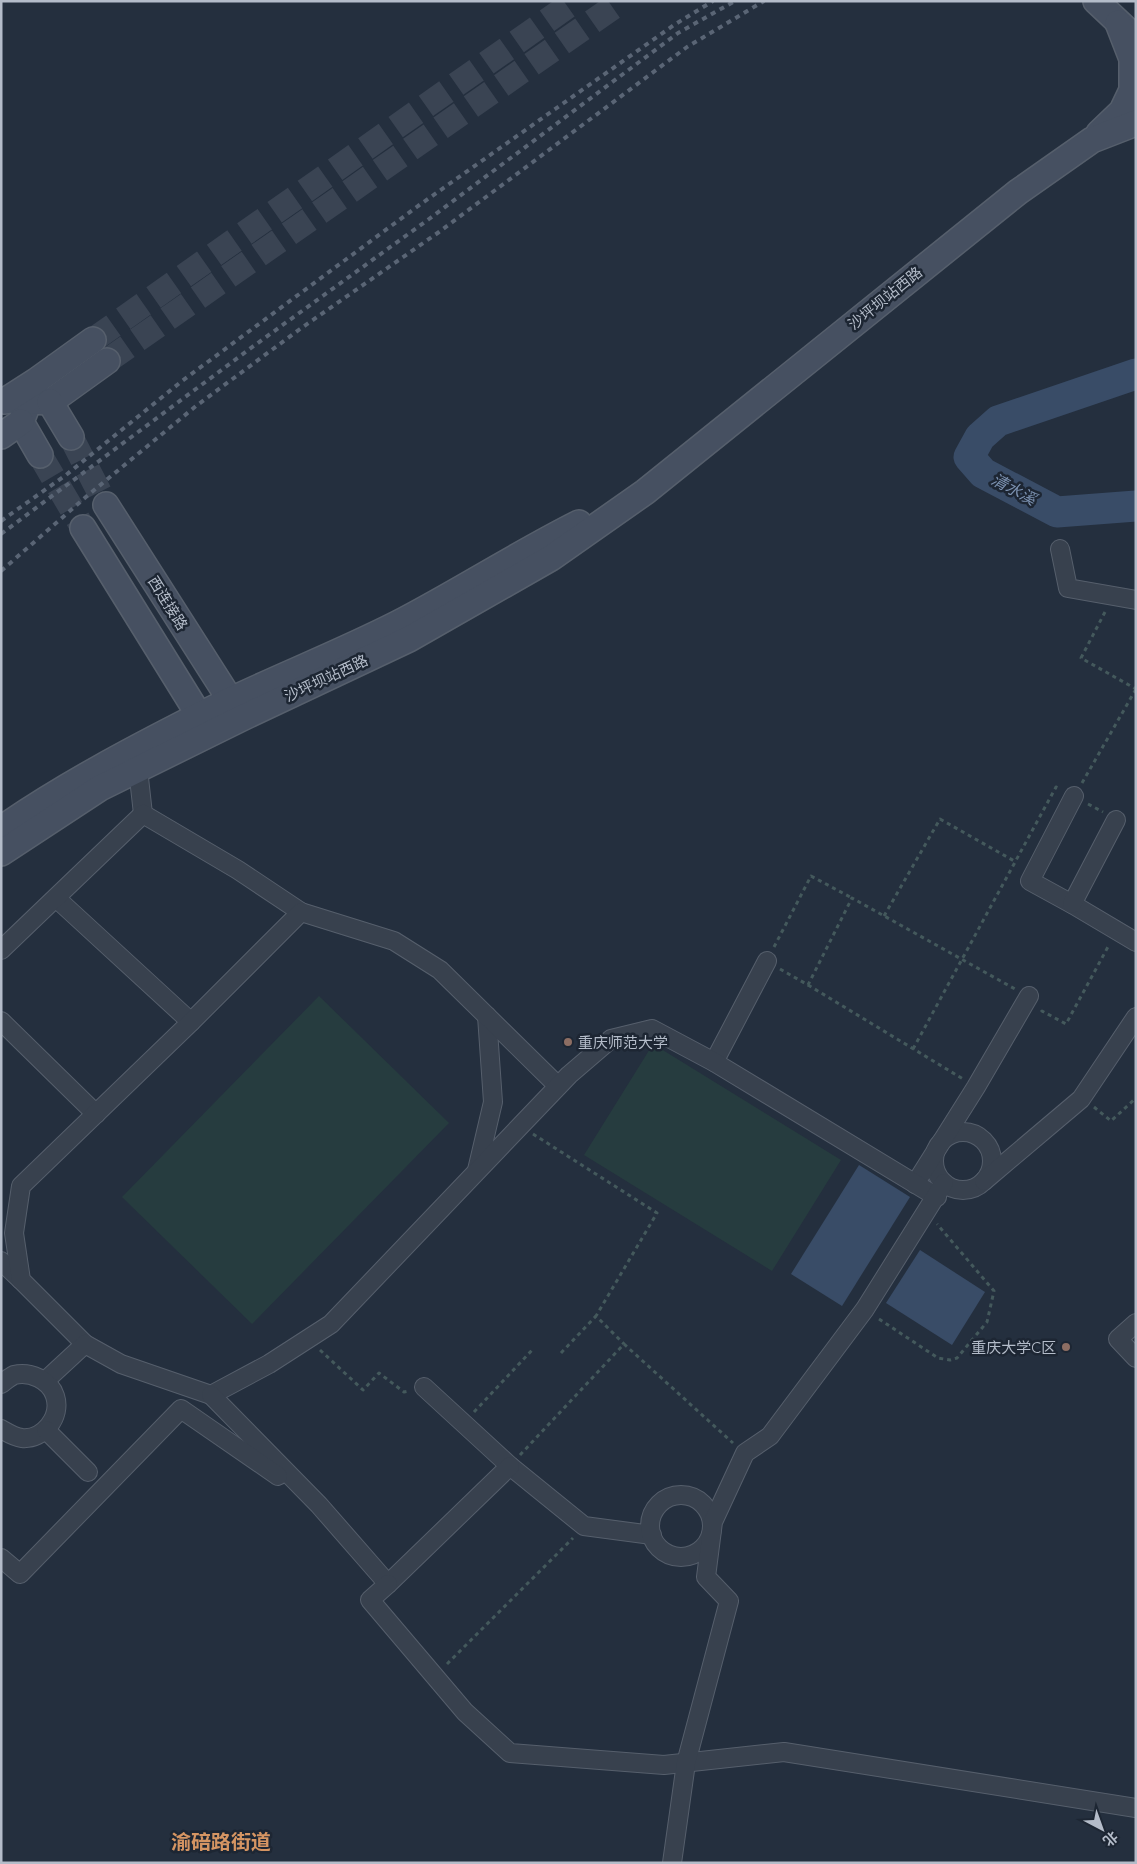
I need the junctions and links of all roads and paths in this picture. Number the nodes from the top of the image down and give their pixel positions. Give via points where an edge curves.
1 (1096, 1) edge
2 (1127, 30) edge
3 (1136, 123) edge
4 (1092, 140) junction
5 (93, 340) tunnel mouth
6 (107, 361) tunnel mouth
7 (21, 407) edge
8 (71, 437) tunnel mouth
9 (40, 456) tunnel mouth
10 (645, 492) junction
11 (106, 505) tunnel mouth
12 (84, 528) tunnel mouth
13 (1060, 549) dead end
14 (1113, 596) junction
15 (1136, 600) edge
16 (1136, 689) edge
17 (231, 701) junction
18 (199, 716) junction
19 (138, 769) junction
20 (1074, 796) joint
21 (143, 814) junction
22 (1116, 820) dead end
23 (1, 829) edge
24 (1, 853) edge
25 (56, 898) junction
26 (852, 898) junction
27 (1072, 904) junction
28 (301, 912) junction
29 (884, 916) junction
30 (1117, 931) junction
31 (1136, 942) edge
32 (1, 950) edge
33 (962, 960) junction
34 (767, 962) junction
35 (808, 985) junction
36 (1029, 996) joint
37 (488, 1016) junction
38 (1136, 1017) edge
39 (1036, 1019) dead end
40 (1, 1021) edge
41 (191, 1022) junction
42 (913, 1049) junction
43 (714, 1062) junction
44 (558, 1086) junction
45 (976, 1087) junction
46 (1083, 1096) junction
47 (1136, 1098) edge
48 (96, 1114) junction
49 (520, 1126) junction
50 (937, 1148) junction
51 (477, 1171) junction
52 (984, 1180) junction
53 (915, 1184) junction
54 (941, 1190) junction
55 (927, 1212) junction
56 (1, 1261) edge
57 (21, 1280) junction
58 (865, 1309) junction
59 (596, 1316) junction
60 (1136, 1323) edge
61 (308, 1339) junction
62 (85, 1344) junction
63 (624, 1344) junction
64 (534, 1348) dead end
65 (561, 1353) dead end
66 (1136, 1358) edge
67 (45, 1381) junction
68 (1, 1384) edge
69 (424, 1387) joint
70 (211, 1395) junction
71 (464, 1424) junction
72 (1, 1429) edge
73 (46, 1430) junction
74 (745, 1453) junction
75 (510, 1466) junction
76 (88, 1472) dead end
77 (319, 1505) junction
78 (713, 1522) junction
79 (584, 1526) junction
80 (652, 1535) junction
81 (1, 1558) edge
82 (388, 1584) junction
83 (434, 1676) junction
84 (686, 1763) junction
85 (1136, 1808) edge
86 (672, 1863) edge

1 - 2 main road
2 - 4 main road via 1132,59 1132,90 1122,110
3 - 4 main road, 沙坪坝站西路
4 - 10 main road, 沙坪坝站西路 via 1018,192
5 - 7 main road
6 - 7 main road
7 - 8 main road
7 - 9 main road
10 - 17 main road, 沙坪坝站西路 via 544,540 398,624
10 - 19 main road, 沙坪坝站西路 via 551,558 409,639
11 - 17 main road, 西连接路
12 - 18 main road
13 - 14 street via 1068,588
14 - 15 street
14 - 16 path via 1081,658
16 - 20 path
17 - 18 main road, 沙坪坝站西路
18 - 23 main road, 沙坪坝站西路 via 92,774
19 - 21 street
19 - 24 main road, 沙坪坝站西路 via 100,788
20 - 27 street via 1030,881
21 - 25 street
21 - 28 street
22 - 27 street
25 - 32 street
25 - 41 street
26 - 29 path
26 - 34 path via 811,876
26 - 35 path
27 - 30 street
28 - 37 street via 394,941 440,970
28 - 41 street
29 - 33 path
29 - 33 path via 940,819 957,828 1016,862
30 - 31 street
30 - 39 path via 1066,1024 1042,1011
33 - 36 path
33 - 42 path
34 - 35 path
34 - 43 street
35 - 42 path
36 - 45 street
37 - 44 street
37 - 51 street via 493,1102
38 - 46 street
40 - 48 street
41 - 48 street
42 - 45 path
43 - 44 street via 652,1029 611,1039
43 - 53 street
44 - 49 street
45 - 50 street
46 - 47 path via 1111,1121
46 - 52 street
48 - 57 street via 21,1186 14,1233
49 - 51 street
49 - 59 path via 657,1213
50 - 52 street via 942,1141 958,1132 967,1132 983,1140 992,1165
50 - 53 street
50 - 54 street via 934,1157
51 - 61 street via 331,1324
52 - 54 street via 968,1189
53 - 54 street
54 - 55 street
55 - 58 street
55 - 58 path via 994,1291 987,1322 957,1358 950,1360 938,1358
56 - 57 street
57 - 62 street
58 - 74 street via 770,1436
59 - 63 path
59 - 65 path
60 - 66 street via 1118,1339
61 - 69 path via 363,1390 380,1373 404,1392
61 - 70 street
62 - 67 street
62 - 70 street via 121,1364
63 - 74 path
63 - 75 path
64 - 71 path
67 - 68 street via 30,1374 14,1376
67 - 73 street via 55,1396 56,1414
69 - 71 street
70 - 77 street
71 - 75 street
72 - 73 street via 11,1436 23,1438
73 - 76 street
74 - 78 street
75 - 79 street
75 - 82 street
77 - 81 street via 181,1409 20,1574
77 - 82 street
78 - 80 street via 709,1541 694,1554 683,1557 664,1551
78 - 80 street via 704,1504 696,1498 676,1495 666,1499 653,1514 650,1524
78 - 84 street via 706,1577 729,1601
79 - 80 street
79 - 83 path
82 - 83 street via 370,1600
83 - 84 street via 465,1712 510,1753 664,1765
84 - 85 street via 784,1752
84 - 86 street

